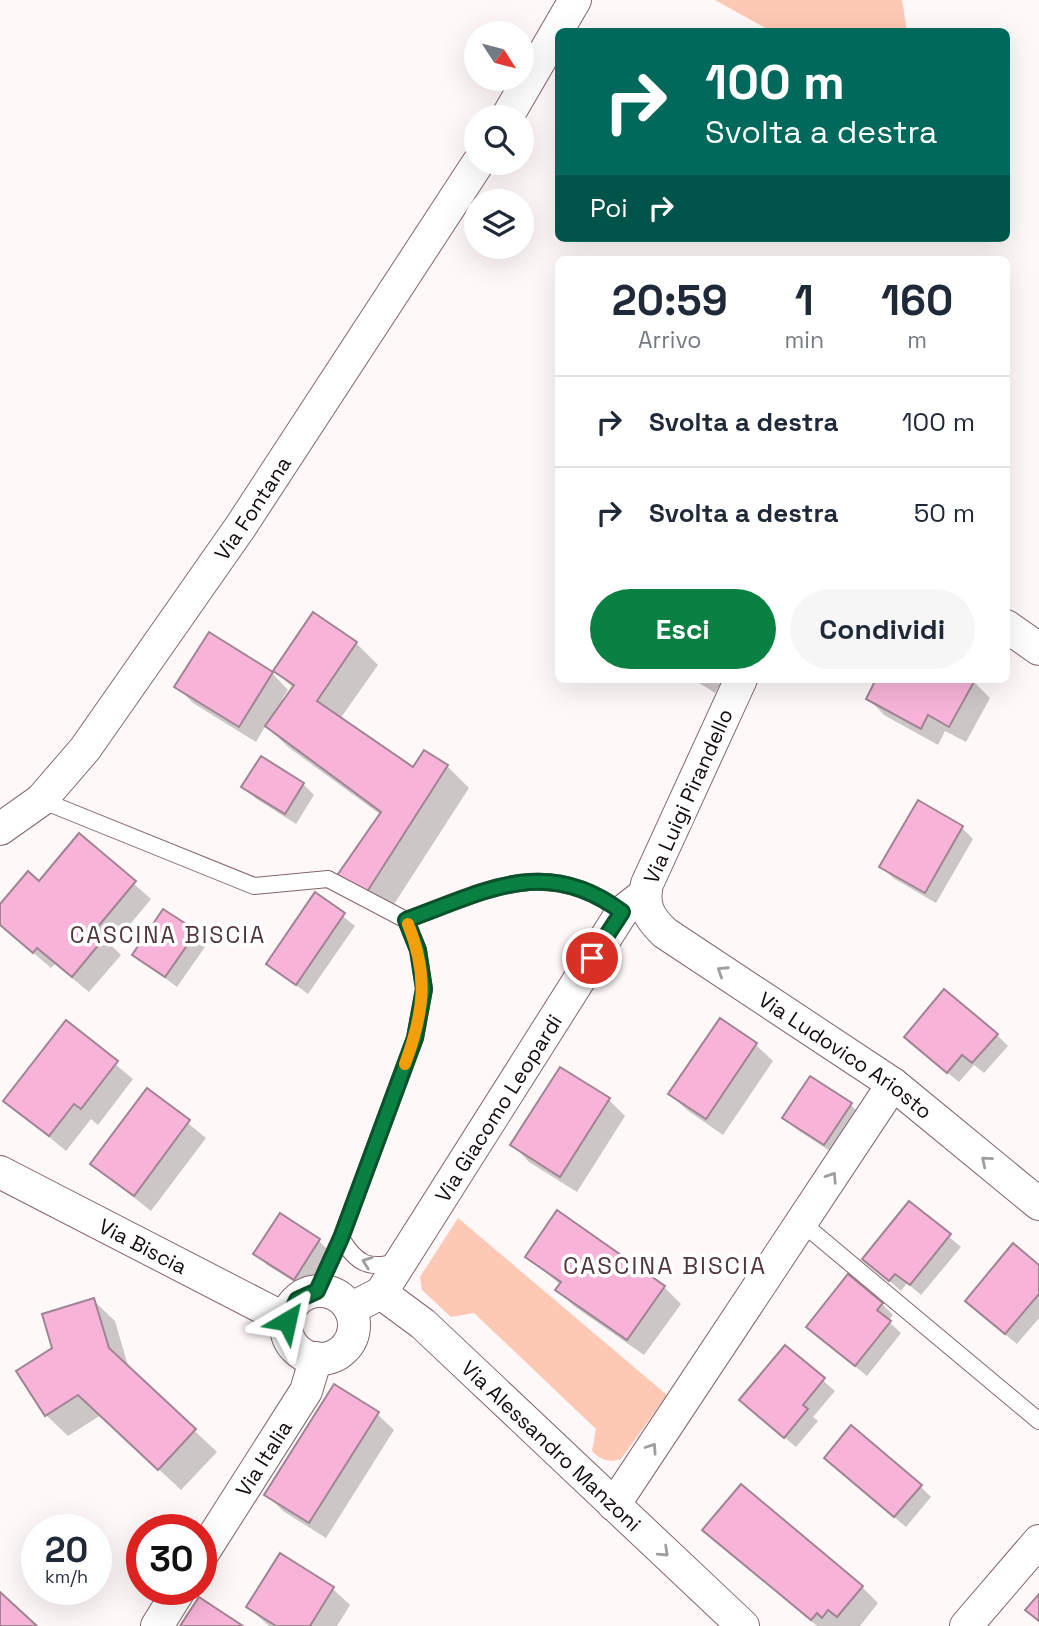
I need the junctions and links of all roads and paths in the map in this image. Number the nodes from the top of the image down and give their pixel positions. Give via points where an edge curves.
1 (575, 0) edge
2 (559, 28) edge
3 (555, 34) edge
4 (514, 105) edge
5 (470, 175) edge
6 (1010, 629) edge
7 (1039, 649) edge
8 (739, 683) edge
9 (41, 800) junction
10 (0, 829) edge
11 (638, 906) junction
12 (406, 920) junction
13 (893, 1084) junction
14 (0, 1172) edge
15 (1039, 1204) edge
16 (802, 1223) junction
17 (341, 1238) junction
18 (403, 1259) junction
19 (317, 1291) junction
20 (381, 1293) junction
21 (350, 1308) junction
22 (287, 1321) junction
23 (316, 1358) junction
24 (1039, 1422) edge
25 (614, 1505) junction
26 (217, 1531) edge
27 (1039, 1541) edge
28 (170, 1605) edge
29 (157, 1626) edge
30 (743, 1626) edge
31 (966, 1626) edge

1 - 2 street
3 - 4 street
5 - 9 street, Via Fontana via 241,526 85,749
6 - 7 street
8 - 11 street, Via Luigi Pirandello
9 - 10 street, Via Fontana
9 - 12 lane via 254,886 328,879
11 - 12 lane via 553,880 510,882
13 -> 11 street, Via Ludovico Ariosto via 665,933
11 - 18 street, Via Giacomo Leopardi
12 - 17 lane via 418,950 424,989 415,1038
15 -> 13 street, Via Ludovico Ariosto
16 -> 13 street
14 - 22 street, Via Biscia
16 - 24 lane
25 -> 16 street
18 -> 17 lane via 380,1267 359,1261
17 - 19 lane
18 - 20 street, Via Giacomo Leopardi
19 - 21 street via 336,1295
19 - 22 street via 297,1300
20 - 21 street
20 - 25 street, Via Alessandro Manzoni via 423,1324
21 - 23 street via 354,1319 351,1339 336,1355
22 - 23 street via 297,1349
23 - 26 street, Via Italia via 306,1391
25 -> 30 street, Via Alessandro Manzoni
27 - 31 street
28 - 29 street

